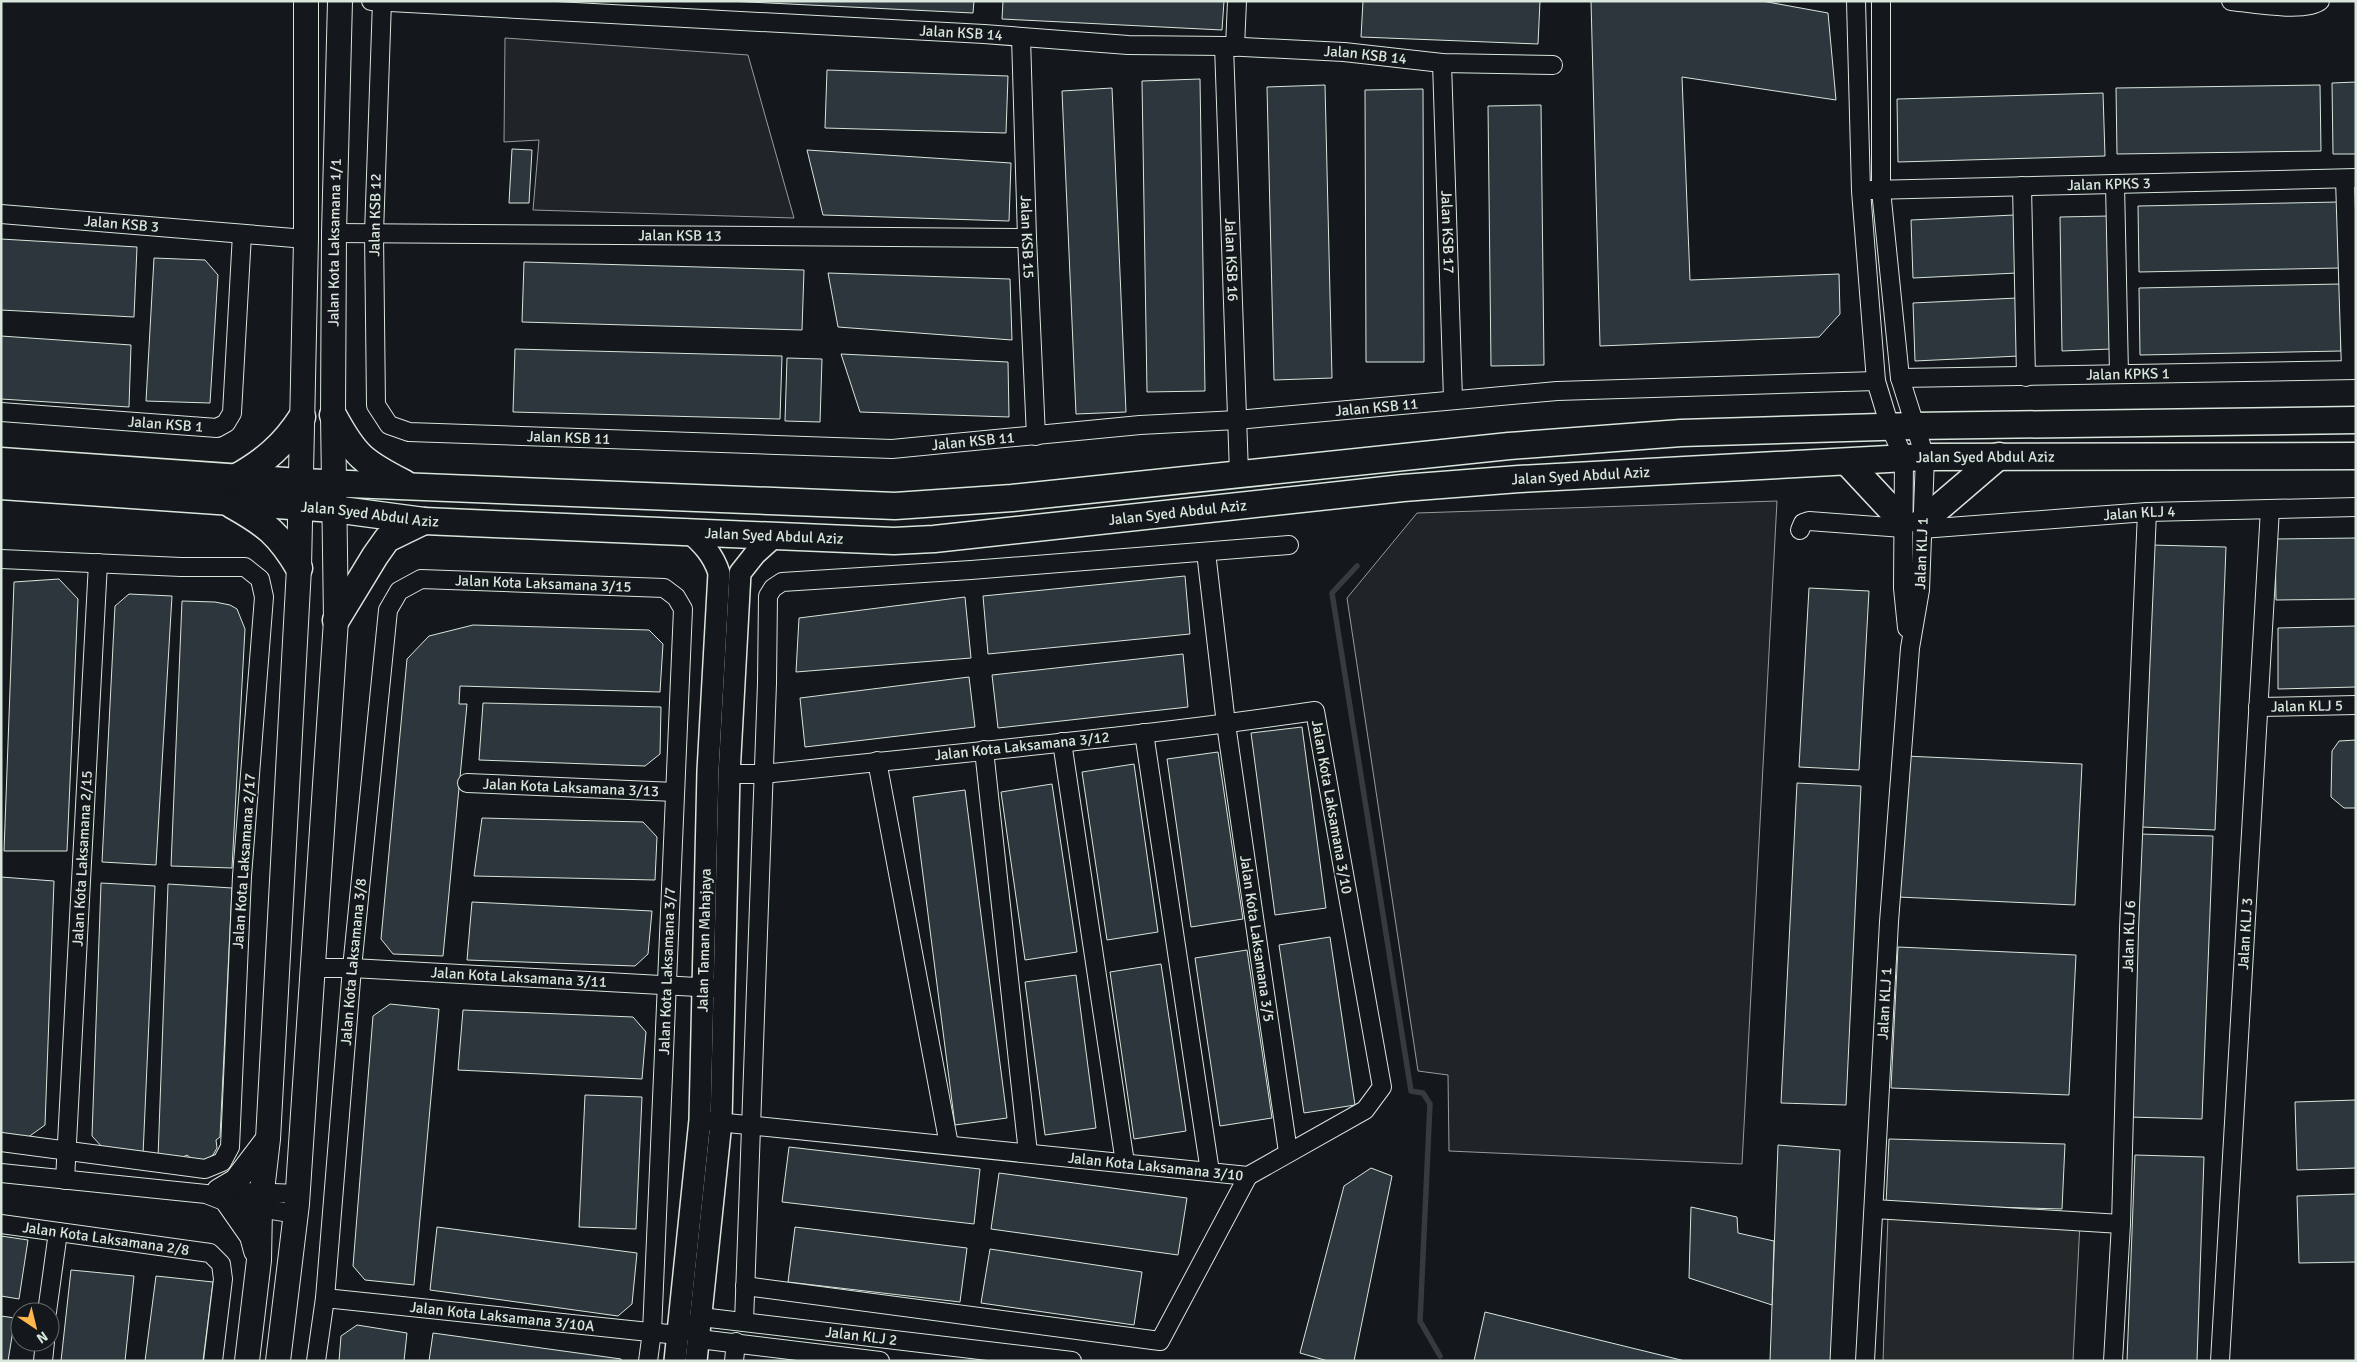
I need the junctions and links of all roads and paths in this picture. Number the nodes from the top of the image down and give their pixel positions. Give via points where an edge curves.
1 (306, 1) edge
2 (340, 1) edge
3 (370, 1) edge
4 (1237, 1) edge
5 (1856, 1) edge
6 (1881, 1) edge
7 (2231, 1) edge
8 (2320, 1) edge
9 (382, 2) edge
10 (1021, 37) junction
11 (1230, 46) junction
12 (1442, 63) junction
13 (1553, 65) dead end
14 (2350, 178) edge
15 (2115, 184) junction
16 (2022, 186) junction
17 (1861, 190) junction
18 (1881, 190) junction
19 (1, 214) edge
20 (334, 233) junction
21 (374, 233) junction
22 (242, 234) junction
23 (1026, 238) junction
24 (306, 239) junction
25 (2353, 370) edge
26 (2119, 374) junction
27 (2026, 377) junction
28 (1900, 378) junction
29 (1876, 382) junction
30 (1454, 400) junction
31 (1, 412) edge
32 (333, 415) junction
33 (302, 417) junction
34 (1237, 420) junction
35 (2356, 420) edge
36 (389, 425) joint
37 (1902, 427) junction
38 (1036, 436) junction
39 (1999, 456) junction
40 (2356, 456) edge
41 (1914, 458) junction
42 (1, 461) edge
43 (1847, 462) junction
44 (1239, 473) junction
45 (335, 483) junction
46 (1, 486) edge
47 (409, 486) junction
48 (232, 490) junction
49 (300, 494) junction
50 (2356, 507) edge
51 (334, 509) junction
52 (2270, 509) junction
53 (2148, 512) junction
54 (424, 520) junction
55 (1912, 525) junction
56 (687, 530) junction
57 (1800, 530) dead end
58 (776, 535) junction
59 (1289, 545) dead end
60 (1206, 552) junction
61 (1, 559) edge
62 (98, 563) junction
63 (299, 568) junction
64 (421, 579) joint
65 (664, 588) joint
66 (336, 620) junction
67 (2356, 705) edge
68 (2258, 707) junction
69 (1315, 711) joint
70 (1226, 724) junction
71 (1144, 733) junction
72 (1062, 742) junction
73 (984, 750) junction
74 (877, 761) junction
75 (729, 774) junction
76 (764, 774) junction
77 (467, 783) dead end
78 (675, 792) junction
79 (314, 968) junction
80 (352, 968) junction
81 (666, 986) junction
82 (714, 988) junction
83 (711, 1121) junction
84 (751, 1125) junction
85 (268, 1139) junction
86 (1, 1142) edge
87 (949, 1145) junction
88 (68, 1152) junction
89 (1288, 1152) junction
90 (1028, 1153) junction
91 (1125, 1163) junction
92 (1210, 1172) junction
93 (1, 1173) edge
94 (1248, 1176) junction
95 (65, 1180) junction
96 (218, 1196) junction
97 (261, 1200) junction
98 (297, 1204) junction
99 (1874, 1210) junction
100 (1, 1224) edge
101 (2121, 1224) junction
102 (58, 1232) junction
103 (259, 1260) junction
104 (745, 1286) junction
105 (325, 1298) junction
106 (48, 1302) edge
107 (744, 1322) junction
108 (692, 1330) junction
109 (652, 1332) junction
110 (736, 1342) junction
111 (213, 1361) edge
112 (247, 1361) edge
113 (278, 1361) edge
114 (316, 1361) edge
115 (648, 1361) edge
116 (677, 1361) edge
117 (696, 1361) edge
118 (734, 1361) edge
119 (880, 1361) edge
120 (1072, 1361) edge
121 (1865, 1361) edge
122 (2113, 1361) edge
123 (2220, 1361) edge

1 - 24 main road, Jalan Kota Laksamana 1/1
2 - 20 main road, Jalan Kota Laksamana 1/1
3 - 9 street, Jalan KSB 14
4 - 11 street, Jalan KSB 16
5 - 17 street
6 - 18 street
7 - 8 street via 2302,7
9 - 10 street, Jalan KSB 14
9 - 21 street, Jalan KSB 12
10 - 11 street, Jalan KSB 14 via 1128,45
10 - 23 street, Jalan KSB 15
11 - 12 street, Jalan KSB 14 via 1344,52
11 - 34 street, Jalan KSB 16
12 - 13 street, Jalan KSB 14
12 - 30 street, Jalan KSB 17
14 - 15 street, Jalan KPKS 3
14 - 25 street
15 - 16 street, Jalan KPKS 3
15 - 26 street
16 - 18 street, Jalan KPKS 3
16 - 27 street
17 - 18 street, Jalan KPKS 3
17 - 29 street
18 - 28 street
19 - 22 street, Jalan KSB 3
20 - 21 street, Jalan KSB 13
20 - 32 main road, Jalan Kota Laksamana 1/1
21 - 23 street, Jalan KSB 13
21 - 36 street, Jalan KSB 12 via 376,405
22 - 24 street, Jalan KSB 3
22 - 31 street, Jalan KSB 1 via 232,414 226,423 217,428
23 - 38 street, Jalan KSB 15
24 - 33 main road, Jalan Kota Laksamana 1/1
25 - 26 street, Jalan KPKS 1
26 - 27 street, Jalan KPKS 1
27 - 28 street, Jalan KPKS 1
28 - 37 street
29 - 30 street, Jalan KSB 11 via 1557,391
29 - 37 street
30 - 34 street, Jalan KSB 11
32 - 45 main road, Jalan Kota Laksamana 1/1
32 - 47 main road via 348,443 360,457
33 - 48 main road via 276,451
33 - 49 main road, Jalan Kota Laksamana 1/1
34 - 38 street, Jalan KSB 11 via 1140,425
34 - 44 street, Jalan KSB 16
35 - 37 main road, Jalan Syed Abdul Aziz
36 - 38 street, Jalan KSB 11 via 409,432 856,449 892,449
37 - 41 street
37 - 41 street
37 - 44 main road, Jalan Syed Abdul Aziz via 1681,433 1509,446
39 - 40 main road, Jalan Syed Abdul Aziz
39 - 41 main road, Jalan Syed Abdul Aziz
39 - 55 main road
41 - 43 main road, Jalan Syed Abdul Aziz
41 - 55 street, Jalan KLJ 1
42 - 48 main road, Jalan Syed Abdul Aziz
43 - 55 main road
43 - 58 main road, Jalan Syed Abdul Aziz via 1529,478 1318,497 934,539 894,541
44 - 47 main road, Jalan Syed Abdul Aziz via 1012,498 894,506
45 - 47 main road, Jalan Syed Abdul Aziz
45 - 49 main road, Jalan Syed Abdul Aziz
45 - 51 main road, Jalan Kota Laksamana 1/1
46 - 48 main road, Jalan Syed Abdul Aziz
48 - 49 main road, Jalan Syed Abdul Aziz
48 - 63 main road via 274,532
49 - 51 main road, Jalan Syed Abdul Aziz
49 - 63 main road, Jalan Kota Laksamana 1/1
50 - 52 street, Jalan KLJ 4
51 - 54 main road, Jalan Syed Abdul Aziz
51 - 66 main road, Jalan Kota Laksamana 1/1
52 - 53 street, Jalan KLJ 4
52 - 68 street, Jalan KLJ 3
53 - 55 street, Jalan KLJ 4
53 - 101 street, Jalan KLJ 6 via 2129,929
54 - 56 main road, Jalan Syed Abdul Aziz
54 - 66 main road via 387,539
55 - 57 street, Jalan KLJ 4 via 1809,520
55 - 99 street, Jalan KLJ 1 via 1903,588 1910,648 1889,922
56 - 58 main road, Jalan Syed Abdul Aziz
56 - 82 street, Jalan Taman Mahajaya via 705,546 719,573 708,771
58 - 75 street, Jalan Taman Mahajaya via 754,554 740,573
59 - 60 street
60 - 70 street, Jalan Kota Laksamana 3/5
60 - 76 street via 782,582 768,596
61 - 62 street
62 - 88 street, Jalan Kota Laksamana 2/15
62 - 88 street, Jalan Kota Laksamana 2/17 via 245,566 260,579 264,597 242,876 230,1147 222,1162 205,1169
63 - 85 main road, Jalan Kota Laksamana 1/1
64 - 65 street, Jalan Kota Laksamana 3/15
64 - 80 street, Jalan Kota Laksamana 3/8 via 398,591 388,610
65 - 78 street, Jalan Kota Laksamana 3/7 via 676,597 683,609
66 - 79 main road, Jalan Kota Laksamana 1/1
67 - 68 street, Jalan KLJ 5
68 - 123 street, Jalan KLJ 3
69 - 70 street, Jalan Kota Laksamana 3/12
69 - 89 street, Jalan Kota Laksamana 3/10 via 1382,1088 1365,1110
70 - 71 street, Jalan Kota Laksamana 3/12
70 - 89 street, Jalan Kota Laksamana 3/5
71 - 72 street, Jalan Kota Laksamana 3/12
71 - 92 street
72 - 73 street, Jalan Kota Laksamana 3/12
72 - 91 street
73 - 74 street, Jalan Kota Laksamana 3/12
73 - 90 street
74 - 76 street, Jalan Kota Laksamana 3/12
74 - 87 street
75 - 76 street, Jalan Kota Laksamana 3/12
75 - 82 street, Jalan Taman Mahajaya
76 - 84 street
77 - 78 street, Jalan Kota Laksamana 3/13
78 - 81 street, Jalan Kota Laksamana 3/7
79 - 80 street, Jalan Kota Laksamana 3/11
79 - 98 main road, Jalan Kota Laksamana 1/1
80 - 81 street, Jalan Kota Laksamana 3/11
80 - 105 street, Jalan Kota Laksamana 3/8
81 - 82 street, Jalan Kota Laksamana 3/11
81 - 109 street, Jalan Kota Laksamana 3/7
82 - 83 street, Jalan Taman Mahajaya
83 - 84 street, Jalan Kota Laksamana 3/10
83 - 108 street, Jalan Taman Mahajaya
83 - 108 street, Jalan Taman Mahajaya via 684,1281
84 - 87 street, Jalan Kota Laksamana 3/10
84 - 104 street
85 - 96 main road via 236,1181
85 - 97 main road, Jalan Kota Laksamana 1/1
86 - 88 street
87 - 90 street, Jalan Kota Laksamana 3/10
88 - 95 street, Jalan Kota Laksamana 2/15
89 - 94 street, Jalan Kota Laksamana 3/10
90 - 91 street, Jalan Kota Laksamana 3/10
91 - 92 street, Jalan Kota Laksamana 3/10
92 - 94 street, Jalan Kota Laksamana 3/10
93 - 95 street
94 - 104 street via 1160,1341
95 - 96 street
96 - 97 street
96 - 103 main road via 252,1236
97 - 98 street
97 - 103 main road, Jalan Kota Laksamana 1/1
98 - 113 main road, Jalan Kota Laksamana 1/1
99 - 101 street
99 - 121 street, Jalan KLJ 1
100 - 102 street, Jalan Kota Laksamana 2/8
101 - 122 street, Jalan KLJ 6
102 - 106 street
102 - 111 street, Jalan Kota Laksamana 2/8 via 210,1253 221,1264 224,1279
103 - 112 main road, Jalan Kota Laksamana 1/1
104 - 107 street
105 - 109 street, Jalan Kota Laksamana 3/10A
105 - 114 street, Jalan Kota Laksamana 3/8
107 - 108 street, Jalan KLJ 2
107 - 120 street, Jalan KLJ 2
108 - 109 street, Jalan Kota Laksamana 3/10A
108 - 110 street, Jalan KLJ 2
108 - 116 street, Jalan Taman Mahajaya
108 - 117 street, Jalan Taman Mahajaya
109 - 115 street, Jalan Kota Laksamana 3/7
110 - 118 street
110 - 119 street, Jalan KLJ 2

